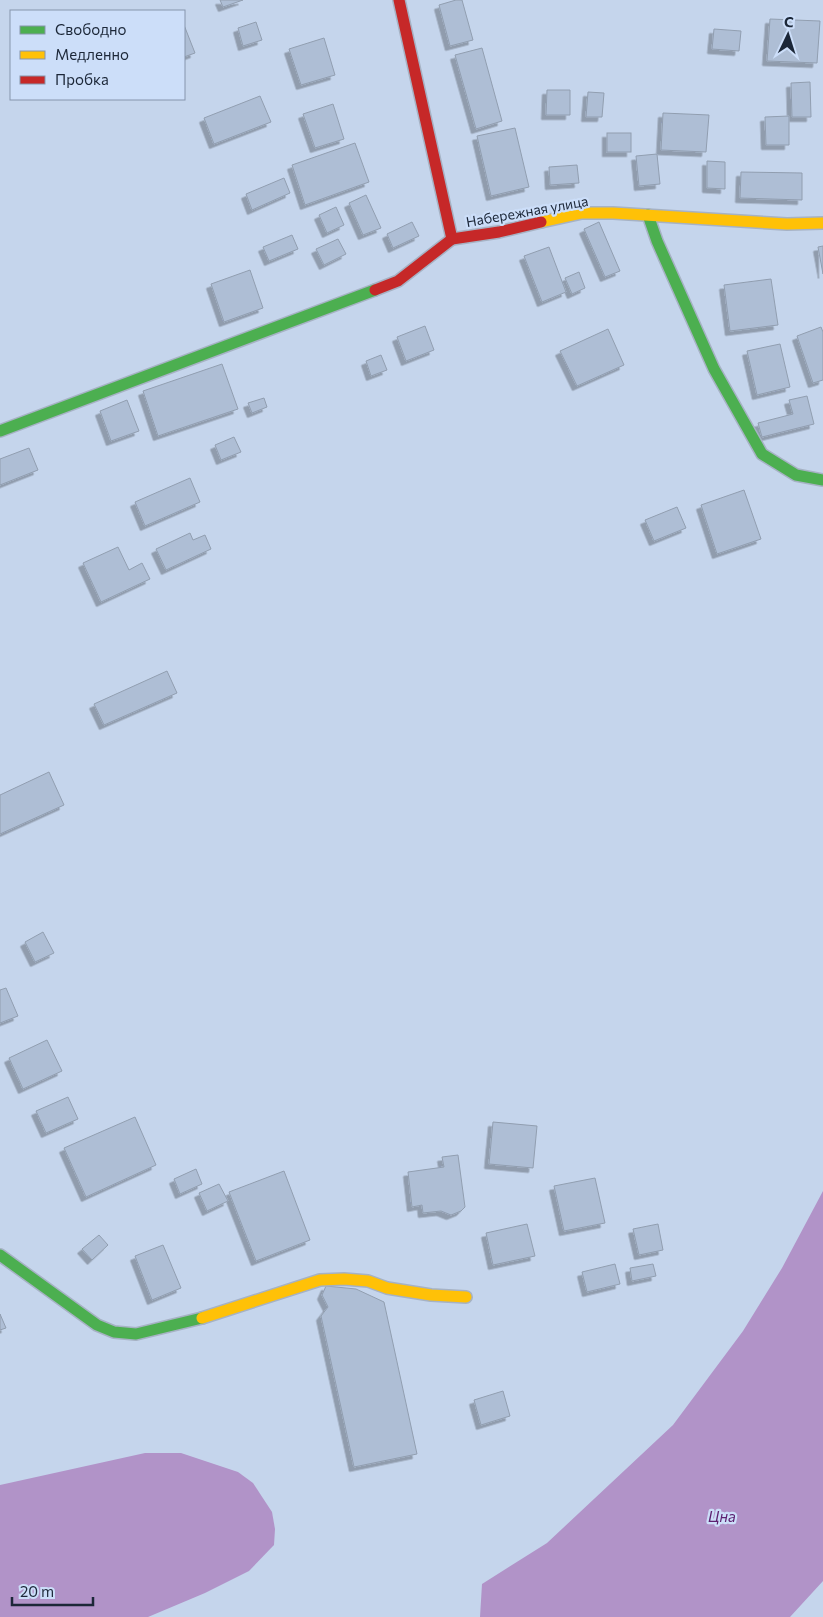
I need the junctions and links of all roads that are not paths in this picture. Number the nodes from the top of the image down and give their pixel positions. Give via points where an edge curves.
1 (400, 0) edge
2 (648, 215) junction
3 (823, 223) edge
4 (452, 239) junction
5 (0, 431) edge
6 (823, 480) edge
7 (0, 1255) edge
8 (466, 1297) dead end

1 - 4 street, Набережная улица
2 - 3 street, Набережная улица via 787,224
2 - 4 street, Набережная улица via 582,213
2 - 6 street via 714,369 762,454 796,475
4 - 5 street via 398,282
7 - 8 street via 97,1325 114,1332 136,1334 208,1317 320,1280 368,1281 387,1288

